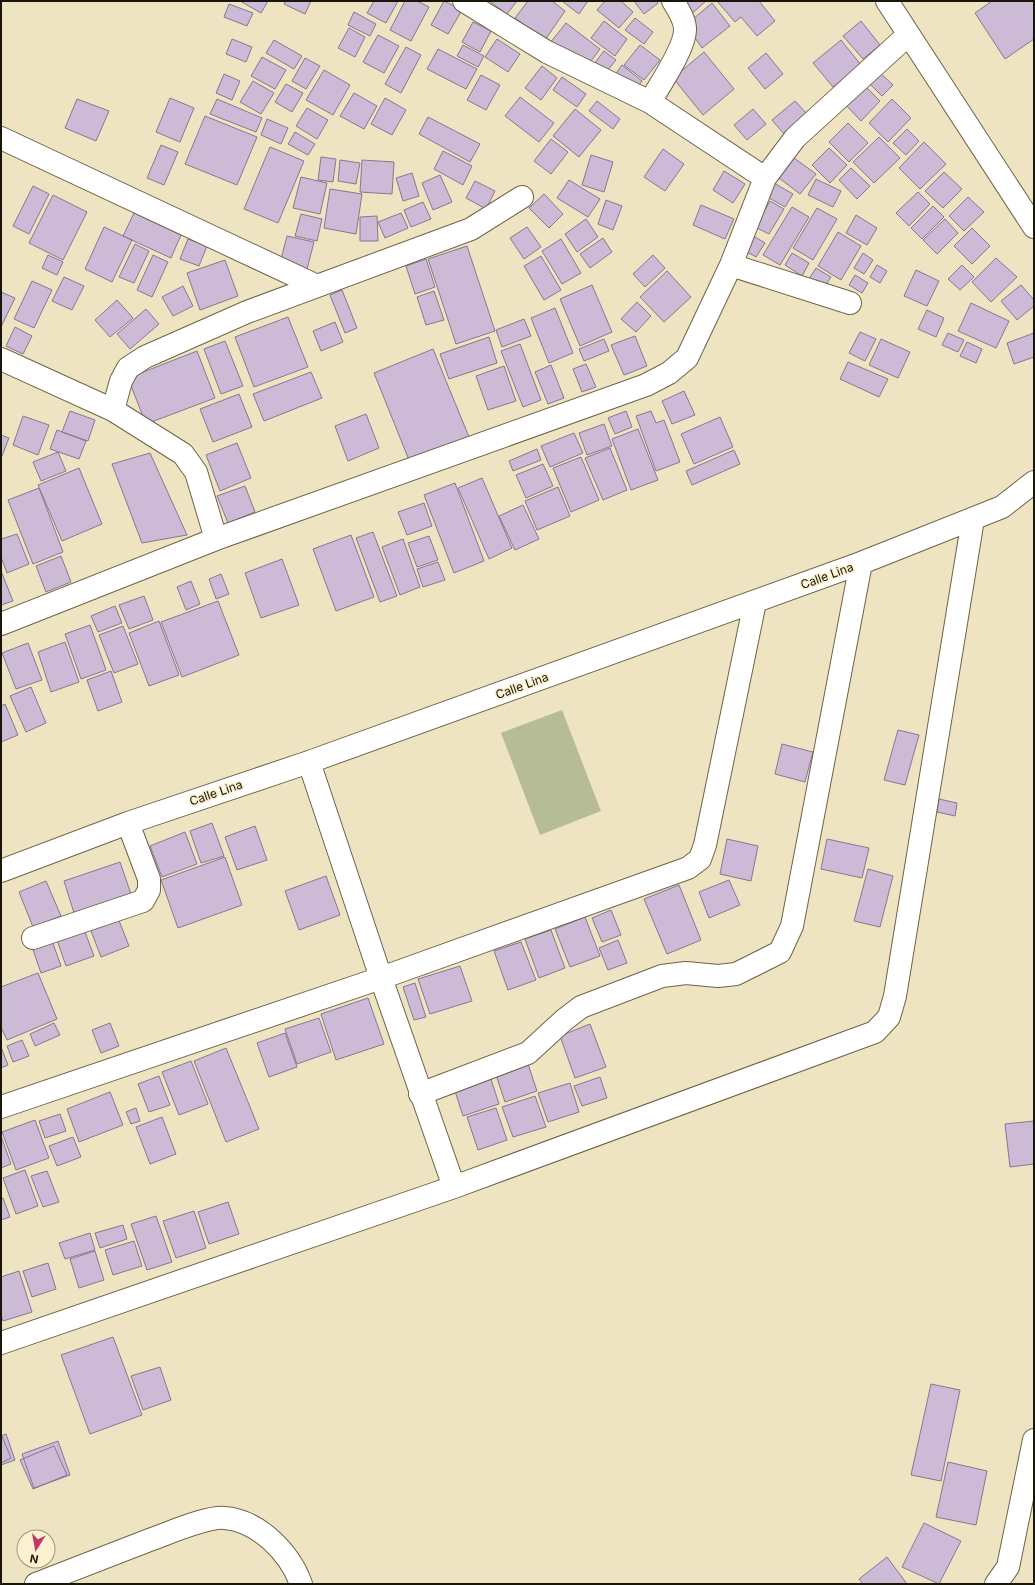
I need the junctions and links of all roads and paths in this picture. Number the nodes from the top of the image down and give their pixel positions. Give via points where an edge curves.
1 (464, 1) edge
2 (673, 1) edge
3 (887, 1) edge
4 (908, 35) junction
5 (650, 102) junction
6 (1, 138) edge
7 (765, 178) junction
8 (522, 196) dead end
9 (1034, 226) edge
10 (731, 265) junction
11 (315, 285) junction
12 (850, 303) dead end
13 (1, 358) edge
14 (113, 410) junction
15 (1034, 482) edge
16 (973, 519) junction
17 (216, 539) junction
18 (861, 563) junction
19 (755, 602) junction
20 (1, 624) edge
21 (309, 762) junction
22 (128, 823) junction
23 (1, 871) edge
24 (33, 938) dead end
25 (380, 978) junction
26 (420, 1094) junction
27 (1, 1107) edge
28 (454, 1186) junction
29 (1, 1343) edge
30 (1034, 1440) edge
31 (36, 1584) edge
32 (301, 1584) edge
33 (996, 1584) edge

1 - 5 street via 547,52
2 - 5 street via 680,11 685,29 683,44
3 - 4 street
4 - 7 street via 795,138
4 - 9 street
5 - 7 street
6 - 11 street
7 - 10 street
8 - 11 street via 471,229
10 - 12 street
10 - 17 street via 687,358 669,373 646,385
11 - 14 street via 145,357 128,368 120,381
13 - 14 street
14 - 17 street via 183,454 196,472
15 - 16 street, Calle Lina via 1002,507
16 - 18 street, Calle Lina
16 - 28 street via 890,1017 875,1032
17 - 20 street
18 - 19 street, Calle Lina
18 - 26 street via 792,926 780,952 736,974 718,976 686,973 662,976 589,1004 564,1020 528,1053
19 - 21 street, Calle Lina
19 - 25 street via 705,845 700,858 688,868
21 - 22 street, Calle Lina
21 - 25 street
22 - 23 street, Calle Lina
22 - 24 street via 148,880 149,890 142,901
25 - 26 street
25 - 27 street
26 - 28 street
28 - 29 street
30 - 33 street via 1008,1566
31 - 32 street via 188,1525 224,1517 250,1525 268,1537 297,1572

